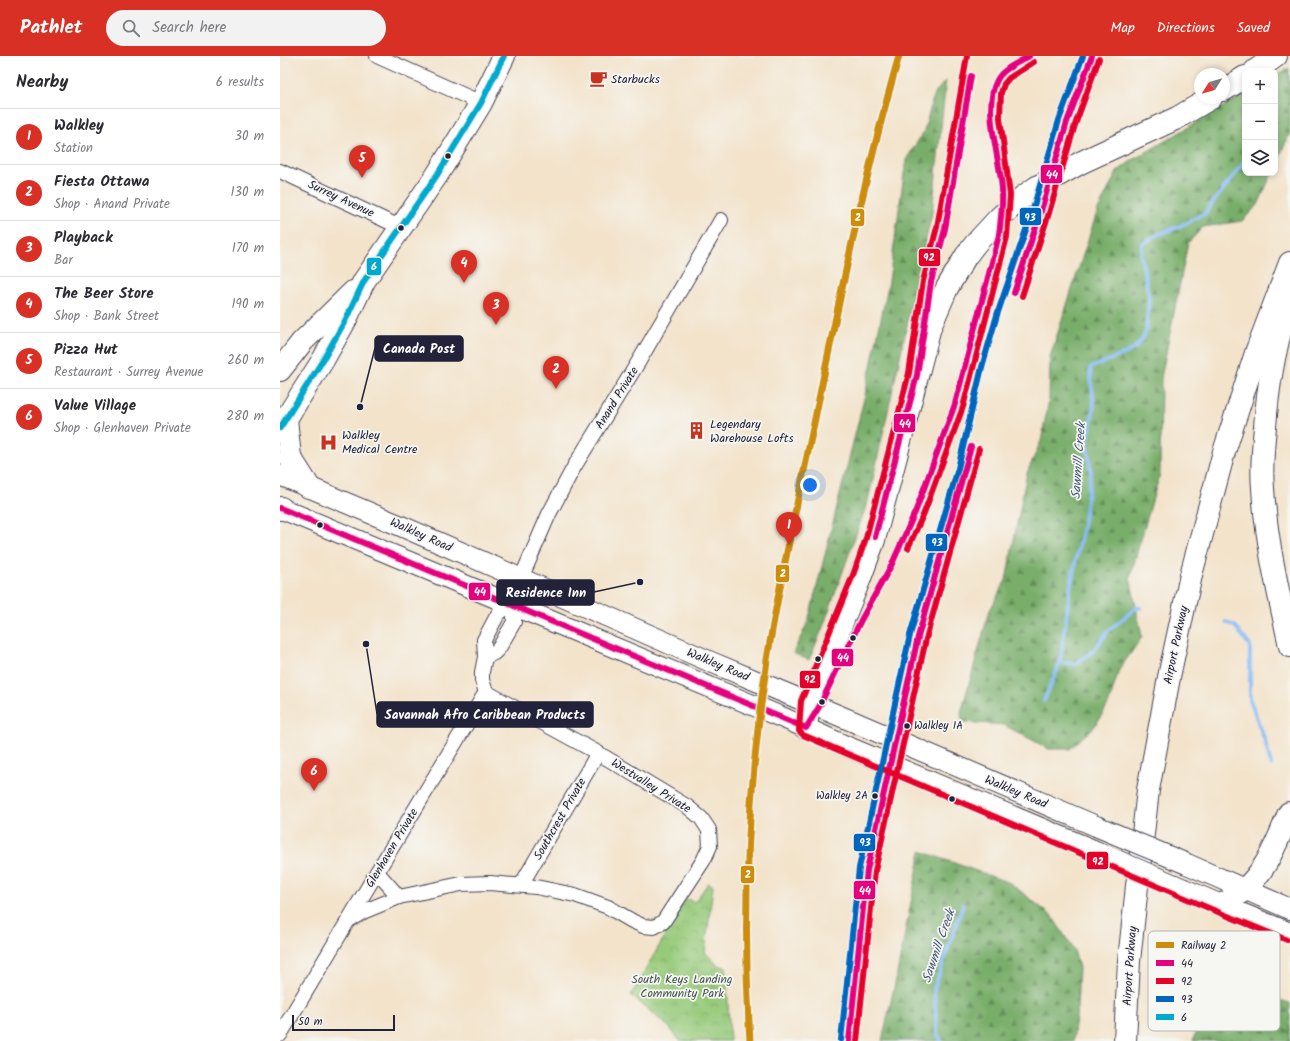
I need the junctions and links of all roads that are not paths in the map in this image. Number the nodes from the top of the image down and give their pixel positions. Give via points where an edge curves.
1 (377, 56) edge
2 (504, 56) edge
3 (1276, 56) edge
4 (1259, 68) edge
5 (1242, 79) edge
6 (1230, 86) edge
7 (481, 103) junction
8 (1201, 104) edge
9 (280, 171) edge
10 (721, 220) dead end
11 (402, 228) junction
12 (1290, 263) edge
13 (364, 281) junction
14 (1290, 299) edge
15 (280, 370) edge
16 (283, 423) edge
17 (280, 475) edge
18 (309, 487) junction
19 (280, 508) edge
20 (521, 579) junction
21 (510, 604) junction
22 (1290, 646) edge
23 (486, 692) junction
24 (814, 705) junction
25 (806, 728) junction
26 (598, 753) junction
27 (1290, 812) edge
28 (1290, 847) edge
29 (377, 872) junction
30 (521, 885) junction
31 (1246, 889) junction
32 (399, 897) junction
33 (1221, 905) junction
34 (1290, 909) edge
35 (349, 920) junction
36 (1290, 932) edge
37 (280, 1035) edge
38 (1125, 1041) edge

1 - 7 street
2 - 7 main road
3 - 4 main road
5 - 6 main road
7 - 11 main road
8 - 24 main road via 1037,187 986,230 966,256 940,302 930,327 874,540
9 - 11 street, Surrey Avenue
10 - 20 street, Anand Private via 574,467 549,514
11 - 13 main road
12 - 38 main road, Airport Parkway via 1255,357 1224,452 1191,575 1170,672 1148,790 1129,961
13 - 15 main road via 302,342
13 - 16 main road via 323,360
14 - 22 main road via 1272,367 1262,467 1268,536
16 - 18 main road via 290,457
17 - 18 main road, Walkley Road
18 - 20 main road, Walkley Road
19 - 21 main road, Walkley Road
20 - 21 street
20 - 24 main road, Walkley Road
21 - 23 street via 514,622 499,648 485,657 482,680
21 - 25 main road, Walkley Road
23 - 26 street, Westvalley Private
23 - 29 street, Glenhaven Private
24 - 25 main road
24 - 31 main road, Walkley Road, bridge
25 - 33 main road, Walkley Road, bridge
26 - 30 street, Southcrest Private
26 - 30 street, Westvalley Private via 688,807 701,818 710,830 710,846 703,861 663,922 654,927 642,926 608,907 575,895
27 - 28 main road
27 - 31 main road via 1267,863
29 - 32 street
29 - 35 street, Glenhaven Private
30 - 32 street, Westvalley Private via 461,884
31 - 33 main road
31 - 34 main road, Walkley Road
32 - 35 street, Westvalley Private
33 - 36 main road, Walkley Road
35 - 37 street, Glenhaven Private

